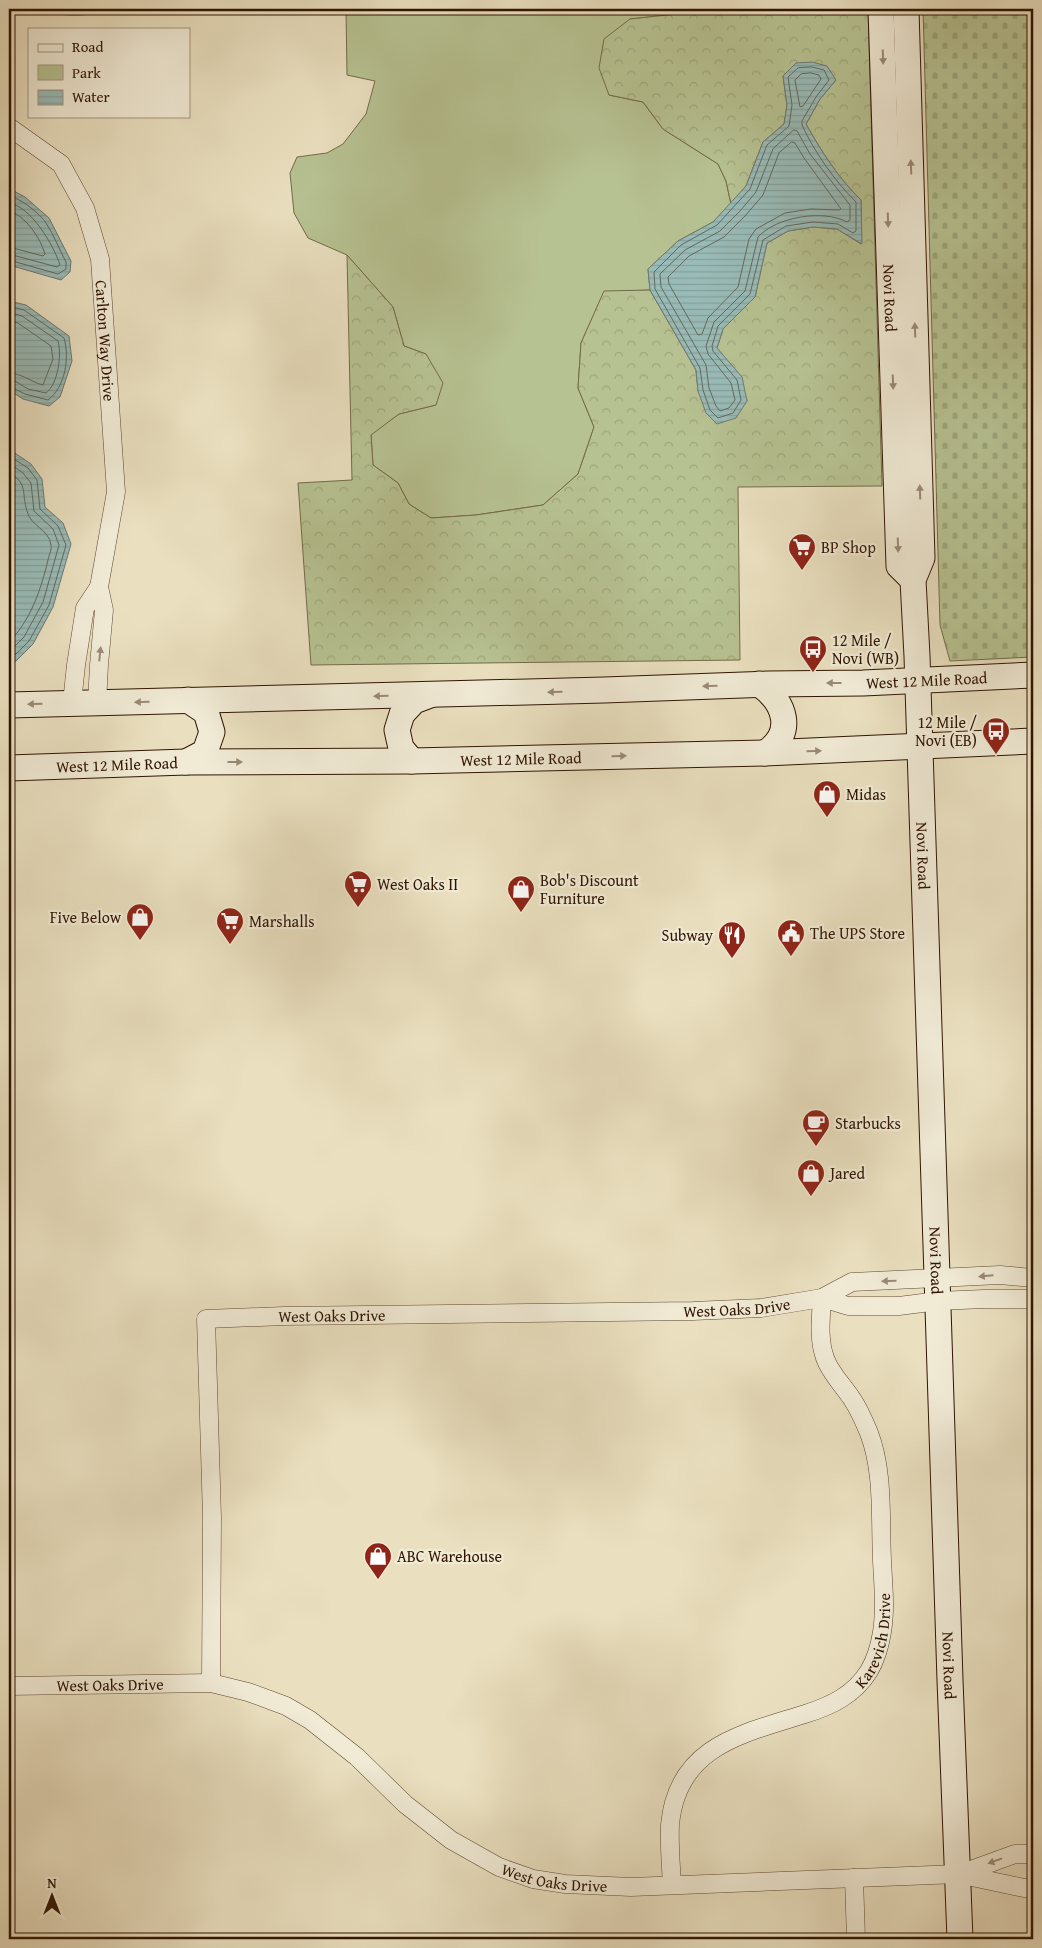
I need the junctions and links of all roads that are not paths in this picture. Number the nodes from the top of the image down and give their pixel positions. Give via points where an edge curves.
1 (881, 9) edge
2 (906, 9) edge
3 (9, 127) edge
4 (913, 580) junction
5 (99, 587) junction
6 (1033, 675) edge
7 (917, 680) junction
8 (759, 684) junction
9 (430, 695) junction
10 (188, 700) junction
11 (72, 703) junction
12 (97, 703) junction
13 (9, 705) edge
14 (1033, 741) edge
15 (919, 745) junction
16 (765, 753) junction
17 (412, 761) junction
18 (186, 762) junction
19 (9, 768) edge
20 (1033, 1278) edge
21 (938, 1290) junction
22 (822, 1298) junction
23 (1033, 1299) edge
24 (212, 1683) junction
25 (9, 1686) edge
26 (1033, 1854) edge
27 (958, 1874) junction
28 (854, 1878) junction
29 (672, 1885) junction
30 (1033, 1888) edge
31 (856, 1939) edge
32 (960, 1939) edge

1 -> 4 main road, Novi Road via 899,566
4 -> 2 main road, Novi Road via 922,558
3 - 5 street, Carlton Way Drive via 61,164 85,208 100,260 116,492
4 - 7 main road, Novi Road
5 - 11 street, Carlton Way Drive via 85,608
12 -> 5 street, Carlton Way Drive via 104,610
6 - 7 main road, West 12 Mile Road
7 -> 8 main road, West 12 Mile Road
7 - 15 main road, Novi Road
8 -> 9 main road, West 12 Mile Road
8 - 16 main road via 780,704 784,719 776,746
9 -> 10 main road, West 12 Mile Road
9 - 17 main road via 414,701 402,714 397,730 401,748
10 -> 12 main road, West 12 Mile Road
10 - 18 main road via 206,712 212,732 205,752
11 - 12 main road, West 12 Mile Road
11 -> 13 main road, West 12 Mile Road
14 - 15 main road, West 12 Mile Road
16 -> 15 main road, West 12 Mile Road
15 - 21 main road, Novi Road
17 -> 16 main road, West 12 Mile Road
18 -> 17 main road, West 12 Mile Road
18 - 19 main road, West 12 Mile Road
20 -> 21 street via 1000,1275
21 - 22 street, West Oaks Drive via 899,1306 848,1306
21 -> 22 street, West Oaks Drive via 852,1282
21 - 23 street
21 - 27 main road, Novi Road
22 - 24 street, West Oaks Drive via 761,1308 693,1311 206,1319 212,1517
22 - 29 street, Karevich Drive via 820,1332 825,1358 861,1416 876,1460 884,1616 879,1646 869,1670 845,1698 820,1710 738,1735 712,1749 690,1769 672,1808
24 - 25 street, West Oaks Drive
24 - 29 street, West Oaks Drive via 286,1706 310,1720 357,1757 435,1829 499,1867 533,1879 565,1884
26 -> 27 street via 1015,1854
27 - 28 street, West Oaks Drive
27 - 30 street
27 - 32 main road, Novi Road
28 - 29 street, West Oaks Drive
28 - 31 street

